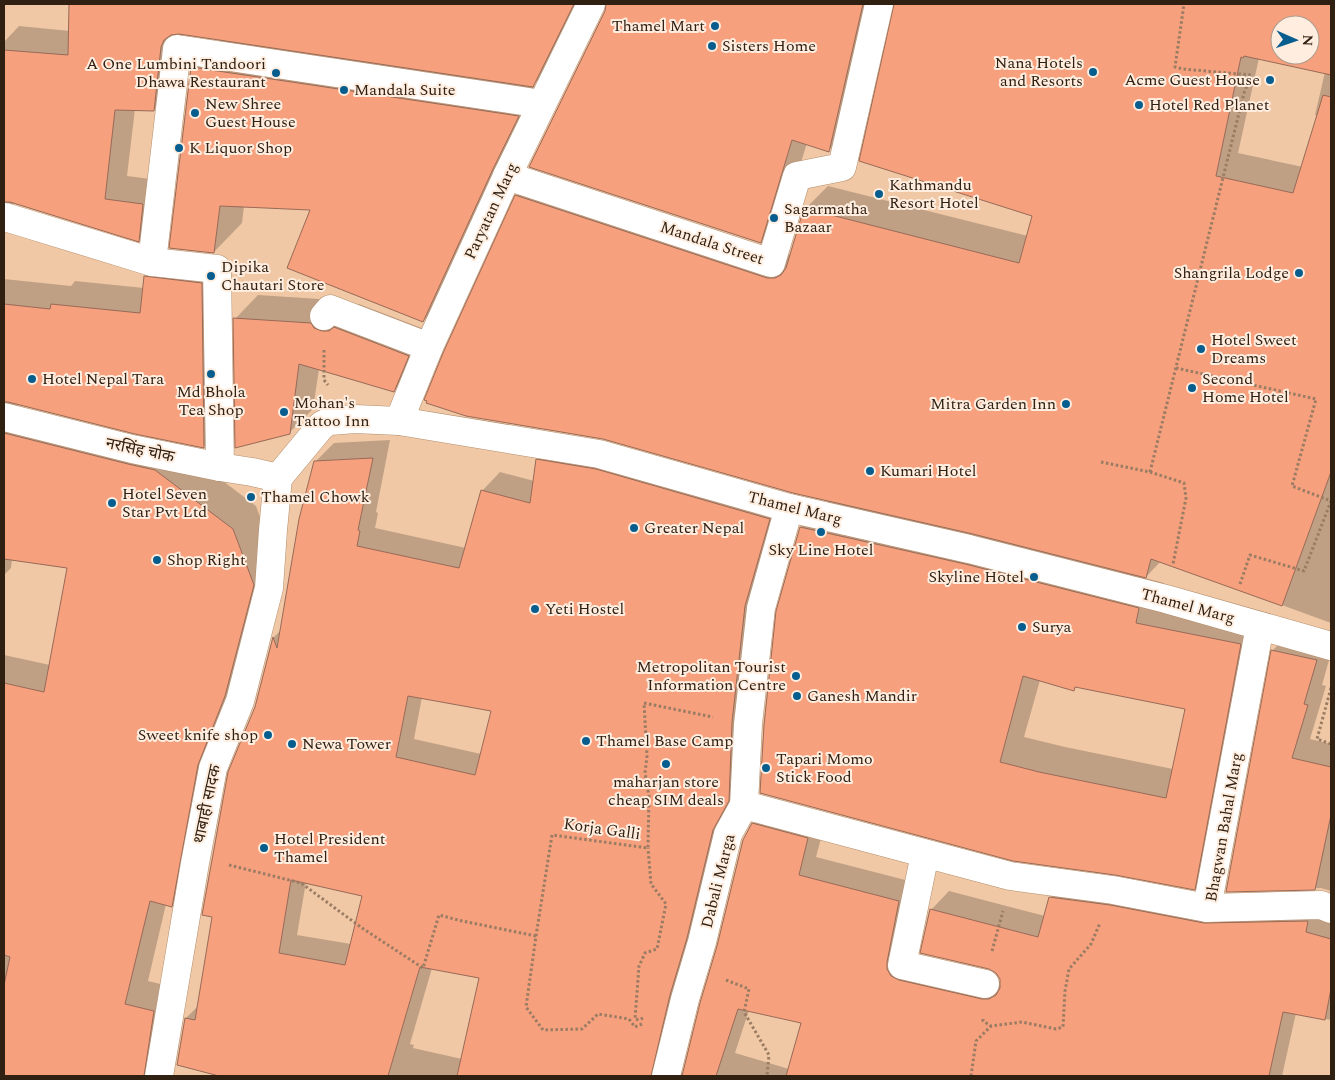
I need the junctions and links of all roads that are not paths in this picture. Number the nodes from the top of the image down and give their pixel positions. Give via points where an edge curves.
1 (591, 4) edge
2 (879, 4) edge
3 (542, 104) junction
4 (507, 176) junction
5 (5, 217) dead end
6 (152, 262) junction
7 (324, 316) road end
8 (429, 347) junction
9 (4, 417) edge
10 (399, 421) junction
11 (220, 467) junction
12 (278, 478) junction
13 (789, 508) junction
14 (1260, 626) junction
15 (1331, 646) edge
16 (744, 805) junction
17 (925, 854) junction
18 (1208, 908) junction
19 (1331, 909) edge
20 (985, 984) road end
21 (159, 1076) edge
22 (666, 1076) edge

1 - 3 street, Paryatan Marg
2 - 4 street, Mandala Street via 842,167 797,176 771,263
3 - 4 street, Paryatan Marg
3 - 6 street via 177,49
4 - 8 street, Paryatan Marg
5 - 6 street
6 - 11 street via 217,269
7 - 8 street via 330,309
8 - 10 street, Paryatan Marg
9 - 11 street, नरसिंह चोक
10 - 12 street, Thamel Marg via 330,421 322,425
10 - 13 street, Thamel Marg via 599,454
11 - 12 street, नरसिंह चोक
12 - 21 street, थाबाही सादक via 269,588 240,701 213,768
13 - 14 street, Thamel Marg via 969,549
13 - 16 street, Dabali Marga via 761,608 748,724
14 - 15 street, Thamel Marg
14 - 18 street, Bhagwan Bahal Marg
16 - 17 street
16 - 22 street, Dabali Marga via 728,834
17 - 18 street via 1010,876 1113,890
17 - 20 street via 902,965
18 - 19 street, Bhagwan Bahal Marg via 1321,905

